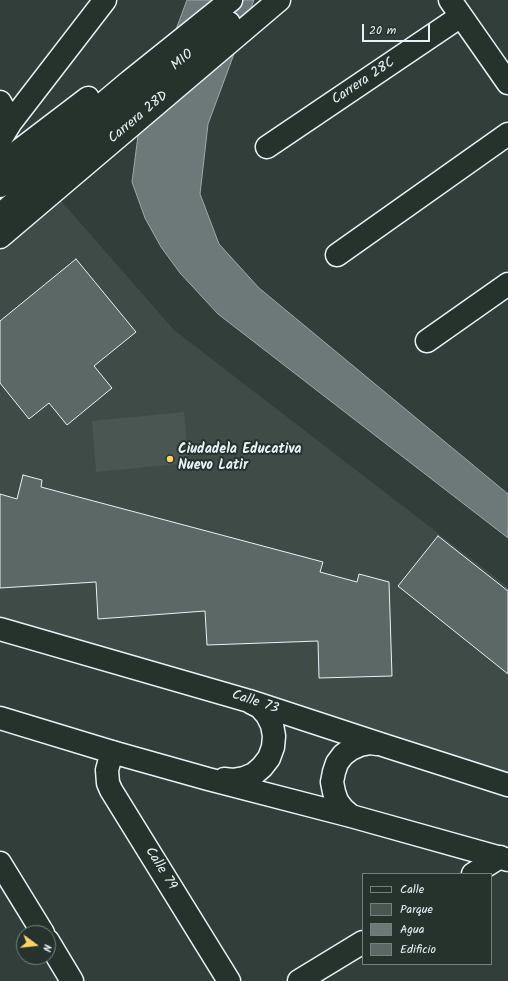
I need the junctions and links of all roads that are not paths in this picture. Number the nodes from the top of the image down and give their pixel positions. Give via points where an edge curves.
1 (208, 0) edge
2 (231, 0) edge
3 (256, 0) edge
4 (279, 0) edge
5 (96, 4) edge
6 (456, 8) edge
7 (508, 84) edge
8 (0, 102) edge
9 (5, 131) edge
10 (508, 134) edge
11 (267, 148) dead end
12 (0, 165) edge
13 (0, 186) edge
14 (0, 215) edge
15 (0, 237) edge
16 (337, 255) dead end
17 (508, 284) edge
18 (427, 341) dead end
19 (0, 629) edge
20 (249, 701) junction
21 (0, 718) edge
22 (380, 744) junction
23 (112, 752) junction
24 (208, 779) junction
25 (508, 785) edge
26 (351, 816) junction
27 (504, 859) edge
28 (2, 871) edge
29 (475, 873) edge
30 (38, 925) edge
31 (362, 943) edge
32 (56, 955) edge
33 (71, 980) edge
34 (229, 981) edge
35 (299, 981) edge

1 - 12 street via 137,59
2 - 13 street, MIO via 36,160
3 - 14 street, MIO
4 - 15 street, Carrera 28D
5 - 9 street
6 - 7 street
6 - 11 street, Carrera 28C
8 - 9 street
10 - 16 street
17 - 18 street
19 - 20 street, Calle 73
20 - 22 street, Calle 73
20 - 24 street via 260,707 272,725 273,747 269,758 254,774 244,778
21 - 23 street
22 - 25 street, Calle 73
22 - 26 street via 370,743 351,749 338,763 334,772 332,782 337,801
23 - 24 street
23 - 34 street, Calle 79 via 107,770 111,790
24 - 26 street
26 - 27 street
27 - 29 street
28 - 30 street
31 - 35 street
32 - 33 street

